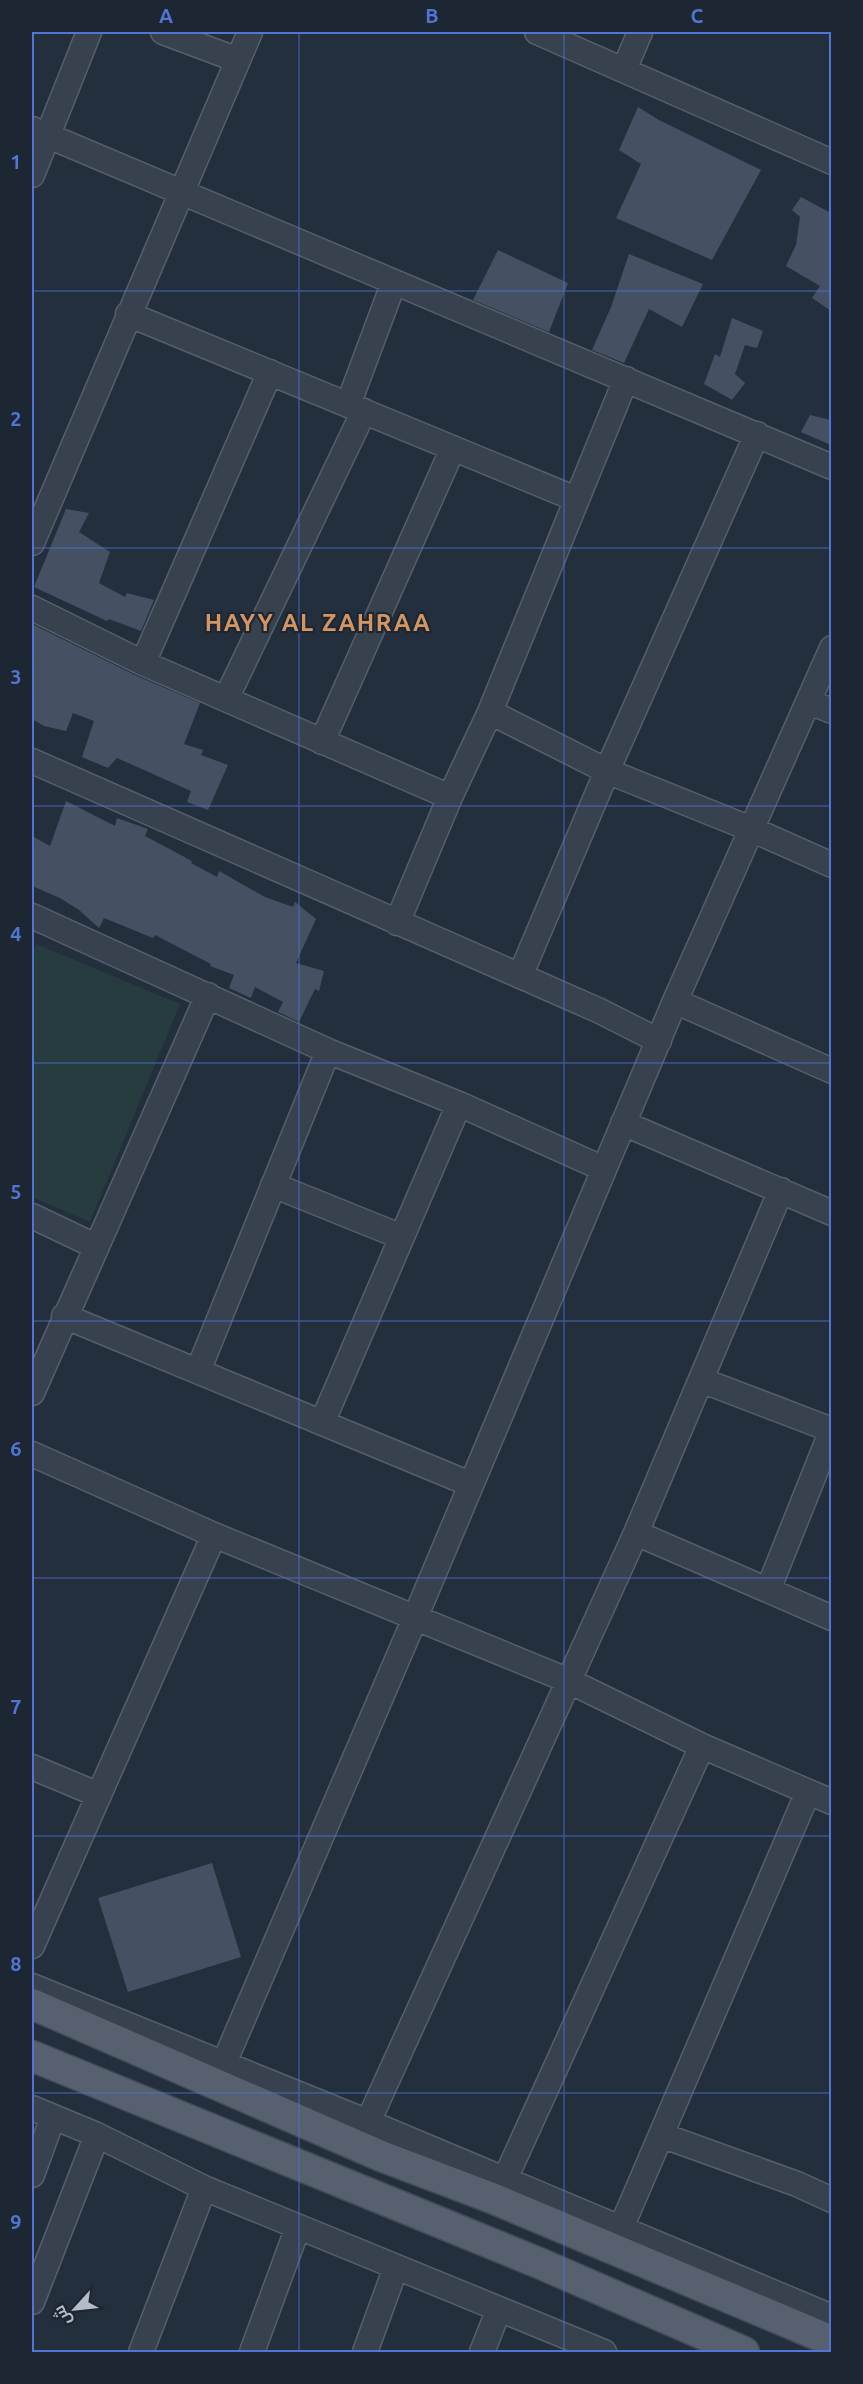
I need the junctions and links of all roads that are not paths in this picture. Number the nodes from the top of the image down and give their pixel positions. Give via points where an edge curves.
1 (89, 32) edge
2 (163, 32) edge
3 (250, 32) edge
4 (537, 32) edge
5 (640, 32) edge
6 (238, 60) junction
7 (624, 70) junction
8 (39, 133) edge
9 (831, 162) edge
10 (32, 175) edge
11 (182, 193) junction
12 (394, 282) junction
13 (128, 314) junction
14 (270, 372) junction
15 (626, 379) junction
16 (356, 408) junction
17 (757, 434) junction
18 (453, 448) junction
19 (831, 467) edge
20 (576, 499) junction
21 (32, 543) edge
22 (32, 608) edge
23 (831, 648) edge
24 (143, 663) junction
25 (226, 699) junction
26 (809, 702) junction
27 (831, 711) edge
28 (490, 712) junction
29 (322, 742) junction
30 (32, 761) edge
31 (607, 771) junction
32 (450, 797) junction
33 (752, 829) junction
34 (831, 865) edge
35 (32, 918) edge
36 (397, 922) junction
37 (520, 976) junction
38 (208, 995) junction
39 (675, 1001) junction
40 (659, 1041) junction
41 (328, 1051) junction
42 (831, 1071) edge
43 (459, 1104) junction
44 (623, 1123) junction
45 (604, 1169) junction
46 (273, 1185) junction
47 (781, 1190) junction
48 (831, 1213) edge
49 (32, 1216) edge
50 (402, 1237) junction
51 (95, 1246) junction
52 (64, 1316) junction
53 (198, 1371) junction
54 (701, 1380) junction
55 (32, 1393) edge
56 (322, 1423) junction
57 (32, 1454) edge
58 (470, 1484) junction
59 (636, 1533) junction
60 (214, 1535) junction
61 (768, 1590) junction
62 (415, 1618) junction
63 (831, 1618) edge
64 (567, 1680) junction
65 (702, 1746) junction
66 (32, 1767) edge
67 (808, 1792) junction
68 (99, 1795) junction
69 (831, 1802) edge
70 (32, 1946) edge
71 (32, 1986) edge
72 (32, 2004) edge
73 (32, 2056) edge
74 (224, 2063) junction
75 (42, 2113) edge
76 (97, 2135) junction
77 (661, 2135) junction
78 (381, 2137) junction
79 (32, 2175) edge
80 (505, 2179) junction
81 (204, 2188) junction
82 (831, 2200) edge
83 (298, 2227) junction
84 (621, 2228) junction
85 (396, 2267) junction
86 (32, 2302) edge
87 (499, 2309) junction
88 (831, 2317) edge
89 (831, 2341) edge
90 (141, 2352) edge
91 (252, 2352) edge
92 (365, 2352) edge
93 (482, 2352) edge
94 (604, 2352) edge
95 (744, 2352) edge

1 - 8 street
2 - 6 street
3 - 6 street
4 - 7 street
5 - 7 street
6 - 11 street
7 - 9 street
8 - 10 street
8 - 11 street
11 - 12 street
11 - 13 street
12 - 15 street
12 - 16 street
13 - 14 street
13 - 21 street
14 - 16 street
14 - 24 street
15 - 17 street
15 - 20 street
16 - 18 street
16 - 25 street
17 - 19 street
17 - 31 street
18 - 20 street
18 - 29 street
20 - 28 street
22 - 24 street
23 - 26 street
24 - 25 street
25 - 29 street
26 - 27 street
26 - 33 street
28 - 31 street
28 - 32 street
29 - 32 street
30 - 36 street
31 - 33 street
31 - 37 street
32 - 36 street
33 - 34 street
33 - 39 street
35 - 38 street
36 - 37 street
37 - 40 street
38 - 41 street
38 - 51 street
39 - 40 street
39 - 42 street
40 - 44 street
41 - 43 street
41 - 46 street
43 - 45 street
43 - 50 street
44 - 45 street
44 - 47 street
45 - 58 street
46 - 50 street
46 - 53 street
47 - 48 street
47 - 54 street
49 - 51 street
50 - 56 street
51 - 52 street
52 - 53 street
52 - 55 street
53 - 56 street
54 - 59 street
54 - 61 street via 831,1430
56 - 58 street
57 - 60 street
58 - 62 street
59 - 61 street
59 - 64 street
60 - 62 street
60 - 68 street
61 - 63 street
62 - 64 street
62 - 74 street
64 - 65 street
64 - 78 street
65 - 67 street
65 - 80 street
66 - 68 street
67 - 69 street
67 - 77 street
68 - 70 street
71 - 74 street
72 - 78 main road
73 - 95 main road
74 - 78 street
75 - 76 street
75 - 79 street
76 - 81 street
76 - 86 street
77 - 82 street
77 - 84 street
78 - 80 street
78 - 89 main road via 503,2203
80 - 84 street
81 - 83 street
81 - 90 street
83 - 85 street
83 - 91 street
84 - 88 street
85 - 87 street
85 - 92 street
87 - 93 street
87 - 94 street

